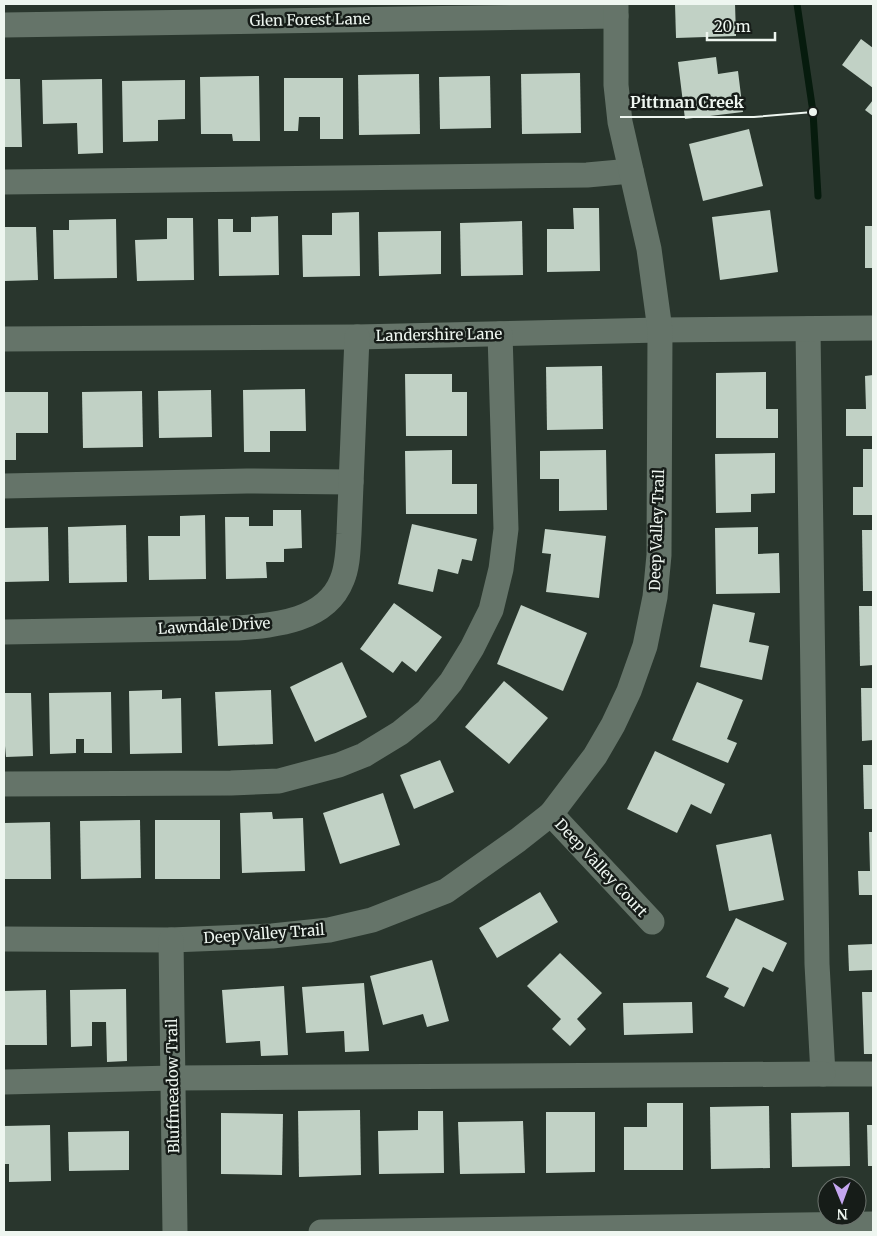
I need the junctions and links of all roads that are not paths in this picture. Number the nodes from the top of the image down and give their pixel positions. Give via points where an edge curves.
1 (616, 10) edge
2 (4, 25) edge
3 (631, 171) junction
4 (4, 182) edge
5 (873, 328) edge
6 (808, 329) junction
7 (660, 330) junction
8 (500, 334) junction
9 (357, 337) junction
10 (4, 339) edge
11 (352, 482) junction
12 (4, 486) edge
13 (4, 632) edge
14 (4, 784) edge
15 (551, 814) junction
16 (652, 922) dead end
17 (4, 939) edge
18 (170, 940) junction
19 (823, 1074) junction
20 (873, 1074) edge
21 (173, 1078) junction
22 (4, 1082) edge
23 (873, 1224) edge
24 (175, 1232) edge
25 (321, 1232) edge

1 - 2 street, Glen Forest Lane
1 - 3 street, Deep Valley Trail via 616,85
3 - 4 street via 587,175
3 - 7 street, Deep Valley Trail via 649,249
5 - 6 street, Landershire Lane
6 - 7 street, Landershire Lane
6 - 19 street via 817,964
7 - 8 street, Landershire Lane
7 - 15 street, Deep Valley Trail via 659,555 645,646 613,725 595,756
8 - 9 street, Landershire Lane
8 - 14 street via 506,528 501,570 491,610 472,648 451,682 427,711 400,733 364,755 279,781
9 - 10 street, Landershire Lane
9 - 11 street, Lawndale Drive
11 - 12 street
11 - 13 street, Lawndale Drive via 347,563 331,600 314,612 265,626 238,628
15 - 16 street, Deep Valley Court
15 - 18 street, Deep Valley Trail via 446,891 372,920 329,930 272,936
17 - 18 street, Deep Valley Trail
18 - 21 street, Bluffmeadow Trail
19 - 20 street
19 - 21 street
21 - 22 street
21 - 24 street, Bluffmeadow Trail
23 - 25 street

